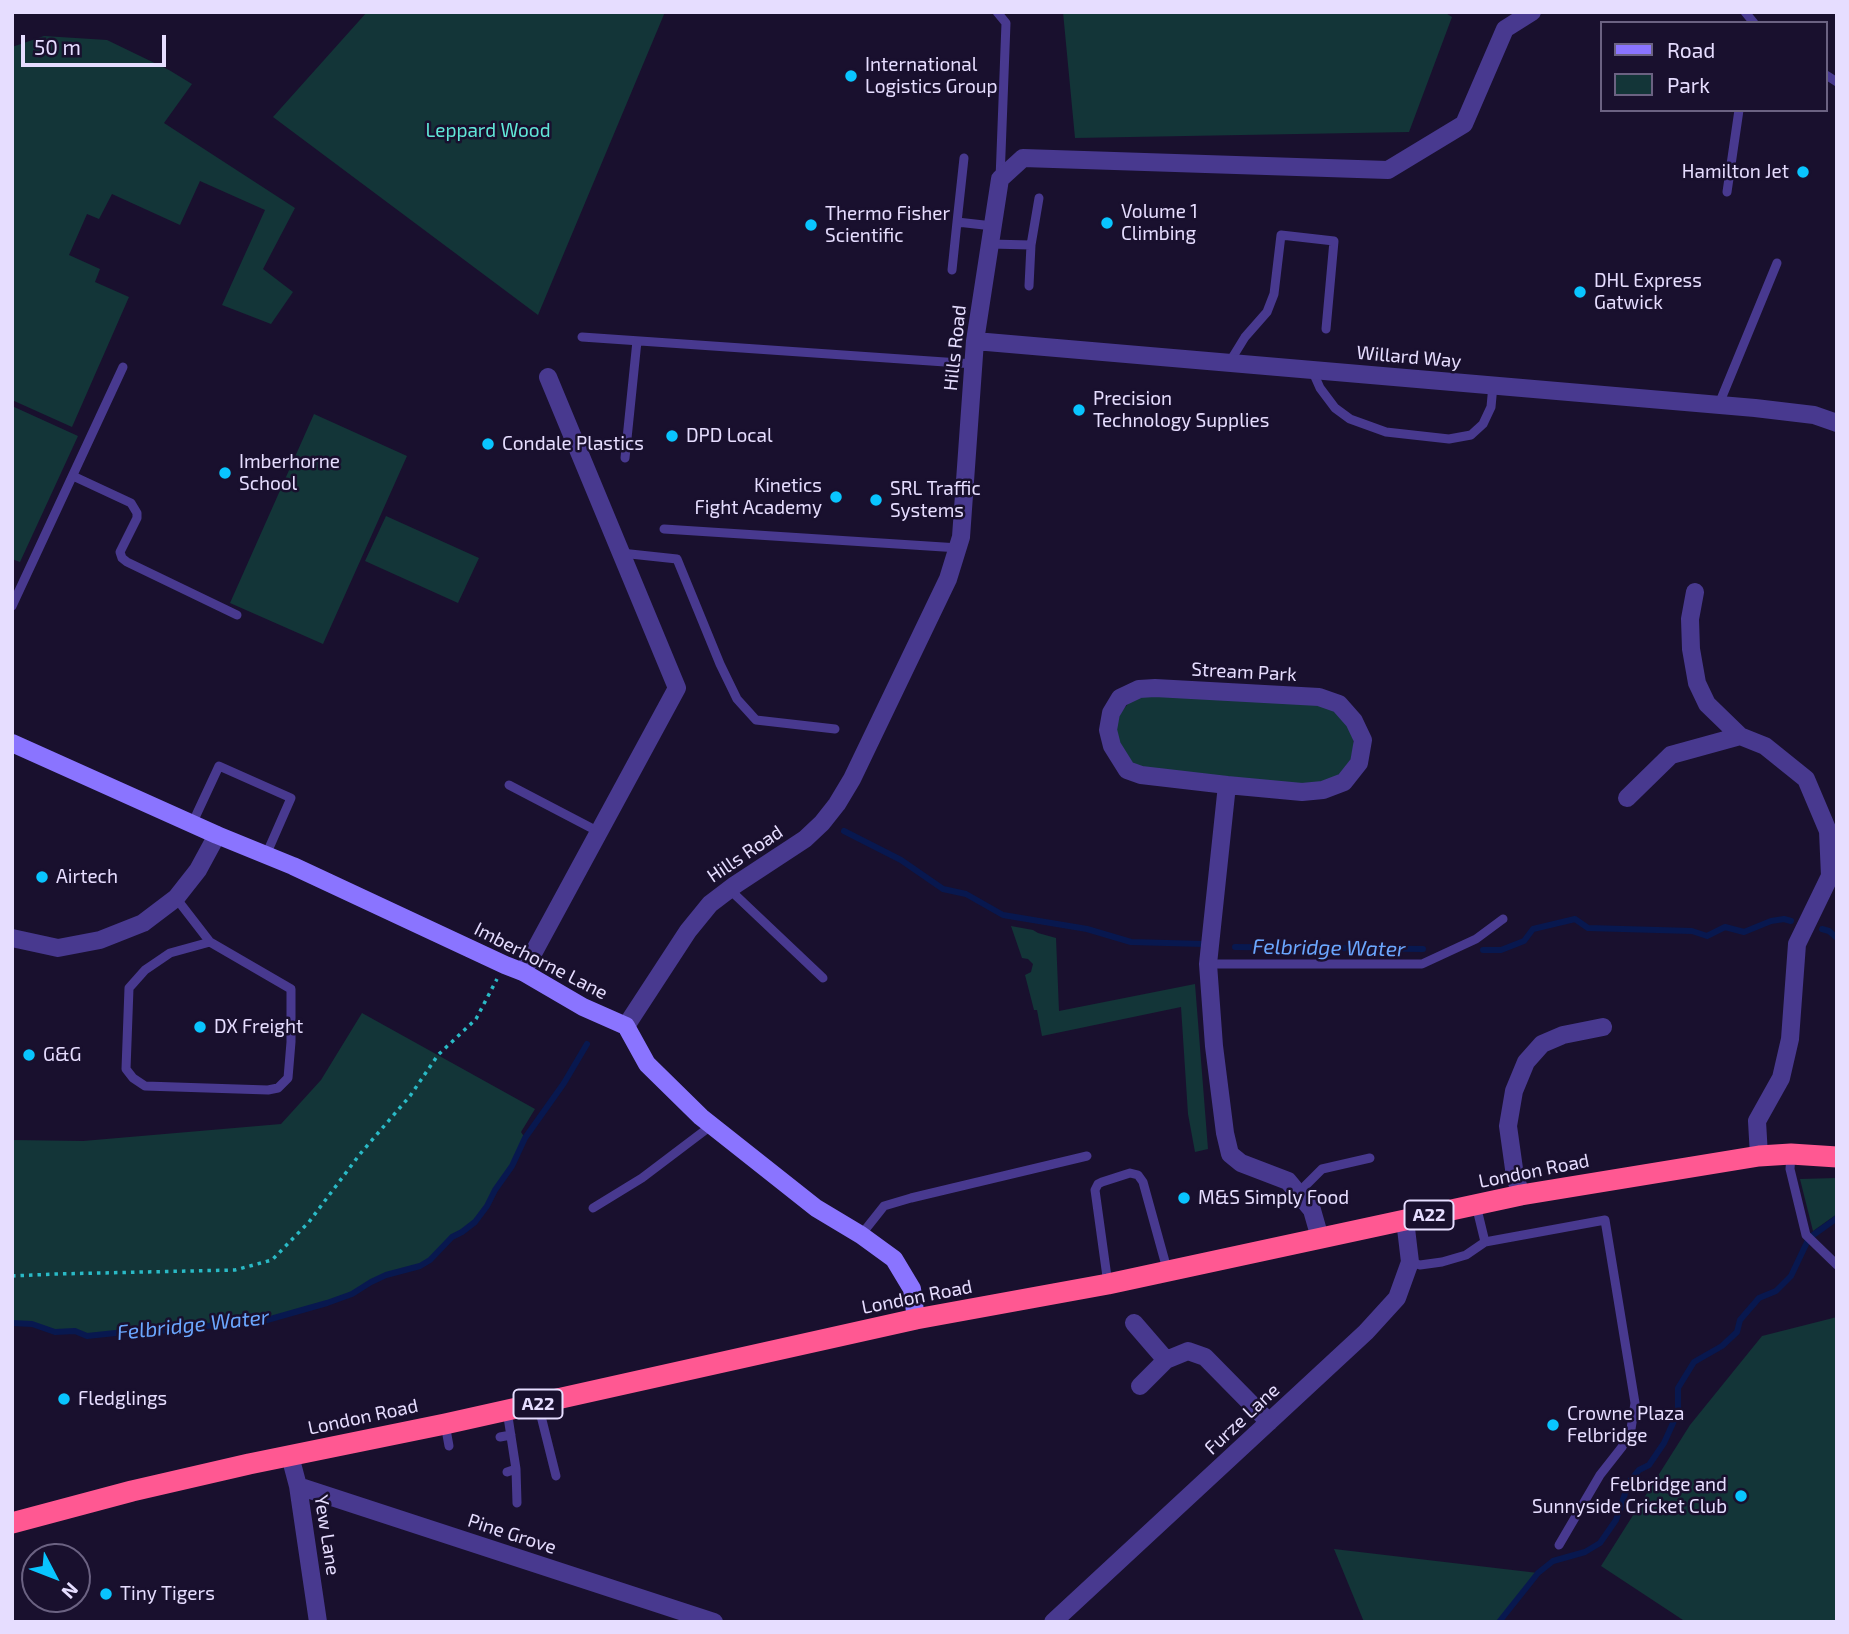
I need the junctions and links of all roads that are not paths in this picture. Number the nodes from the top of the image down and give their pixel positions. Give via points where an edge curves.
1 (997, 12) edge
2 (1532, 12) edge
3 (1739, 112) edge
4 (964, 158) dead end
5 (1000, 178) junction
6 (1727, 192) dead end
7 (1038, 198) dead end
8 (957, 222) junction
9 (991, 235) junction
10 (1031, 245) junction
11 (1777, 262) dead end
12 (952, 270) dead end
13 (1028, 286) dead end
14 (1326, 329) dead end
15 (582, 337) dead end
16 (637, 341) junction
17 (975, 341) junction
18 (1229, 363) junction
19 (974, 364) junction
20 (123, 368) dead end
21 (1312, 370) junction
22 (548, 377) dead end
23 (1493, 385) junction
24 (1719, 404) junction
25 (1837, 423) edge
26 (625, 458) dead end
27 (73, 476) junction
28 (664, 529) dead end
29 (959, 548) junction
30 (621, 553) junction
31 (15, 591) edge
32 (1695, 592) dead end
33 (12, 606) edge
34 (237, 615) dead end
35 (835, 729) dead end
36 (1740, 736) junction
37 (12, 743) edge
38 (509, 785) dead end
39 (1227, 785) junction
40 (1627, 798) dead end
41 (192, 824) junction
42 (599, 832) junction
43 (216, 835) junction
44 (266, 855) junction
45 (729, 889) junction
46 (176, 898) junction
47 (1503, 919) dead end
48 (12, 938) edge
49 (210, 942) junction
50 (1208, 964) junction
51 (523, 972) junction
52 (823, 978) dead end
53 (626, 1026) junction
54 (1603, 1027) dead end
55 (712, 1125) junction
56 (1791, 1154) junction
57 (1087, 1156) dead end
58 (1759, 1156) junction
59 (1837, 1157) edge
60 (1370, 1158) dead end
61 (1298, 1192) junction
62 (1521, 1195) junction
63 (1476, 1205) junction
64 (593, 1208) dead end
65 (1405, 1220) junction
66 (861, 1235) junction
67 (1320, 1238) junction
68 (1485, 1242) junction
69 (1410, 1262) junction
70 (1837, 1265) edge
71 (1168, 1271) junction
72 (1108, 1284) junction
73 (916, 1319) junction
74 (1134, 1323) dead end
75 (1166, 1360) junction
76 (1140, 1386) dead end
77 (538, 1404) junction
78 (510, 1409) junction
79 (1269, 1422) junction
80 (444, 1424) junction
81 (511, 1435) junction
82 (500, 1437) dead end
83 (449, 1447) dead end
84 (290, 1455) junction
85 (556, 1476) dead end
86 (298, 1486) junction
87 (517, 1503) dead end
88 (12, 1523) edge
89 (1559, 1545) dead end
90 (318, 1622) edge
91 (713, 1622) edge
92 (1053, 1622) edge

1 - 5 lane via 1006,23
2 - 5 street via 1505,29 1464,124 1388,170 1023,158
3 - 6 lane
4 - 8 lane
5 - 9 street, Hills Road
7 - 10 lane
8 - 9 lane
8 - 12 lane
9 - 10 lane
9 - 17 street, Hills Road
10 - 13 lane
11 - 24 lane
14 - 18 lane via 1334,241 1281,235 1274,294 1267,312
15 - 16 lane
16 - 19 lane
16 - 26 lane
17 - 18 street, Willard Way
17 - 19 street, Hills Road
18 - 21 street, Willard Way
19 - 29 street, Hills Road
20 - 27 lane
21 - 23 street, Willard Way
21 - 23 lane via 1335,408 1350,419 1386,432 1449,439 1471,435 1483,424 1491,407
22 - 30 street
23 - 24 street, Willard Way
24 - 25 street, Willard Way via 1814,415
27 - 31 lane
27 - 34 lane via 131,503 137,513 120,552 122,558
28 - 29 lane
29 - 45 street, Hills Road via 837,804 805,839
30 - 35 lane via 677,559 737,699 756,720
30 - 42 street via 677,688
31 - 33 lane
32 - 36 street via 1690,619 1697,683 1707,704
36 - 40 street via 1671,755
36 - 58 street via 1765,746 1806,779 1828,831 1830,876 1797,944 1790,1039 1781,1078 1757,1121
37 - 41 street, Imberhorne Lane
38 - 42 lane
39 - 39 street, Stream Park via 1127,770 1108,730 1120,698 1155,688 1320,697 1339,704 1363,740 1359,763 1343,782 1323,790
39 - 50 street
41 - 43 street, Imberhorne Lane
41 - 44 lane via 219,766 291,798
42 - 51 street
43 - 44 street, Imberhorne Lane
43 - 46 street via 198,870
44 - 51 street, Imberhorne Lane
45 - 52 lane
45 - 53 street, Hills Road via 688,931
46 - 48 street via 143,923 100,940 58,948
46 - 49 lane
47 - 50 lane via 1476,939 1422,964
49 - 49 lane via 170,953 129,988 126,1069 145,1086 278,1088 288,1077 291,989
50 - 61 street via 1230,1154 1241,1163 1288,1181
51 - 53 street, Imberhorne Lane
53 - 55 street via 647,1064
54 - 62 street via 1542,1044 1526,1062 1514,1091 1508,1126
55 - 64 lane
55 - 66 street via 817,1208
56 - 58 highway, London Road / A22
56 - 59 highway, London Road / A22
56 - 70 lane via 1790,1168 1809,1238
57 - 66 lane via 884,1206
58 - 62 highway, London Road / A22
60 - 61 lane via 1322,1170
61 - 67 street via 1312,1210
62 - 63 highway, London Road / A22
63 - 65 highway, London Road / A22
63 - 68 lane
65 - 67 highway, London Road / A22
65 - 69 street, Furze Lane
66 - 73 street via 894,1259 912,1289
67 - 71 highway, London Road / A22
68 - 69 lane via 1442,1262
68 - 89 lane via 1605,1220 1635,1403 1631,1429 1622,1447
69 - 79 street, Furze Lane via 1397,1298
71 - 72 highway, London Road / A22
71 - 72 lane via 1143,1182 1130,1174 1098,1184 1095,1190
72 - 73 highway, London Road / A22
73 - 77 highway, London Road / A22
74 - 75 street
75 - 76 street
75 - 79 street via 1188,1351 1205,1357
77 - 78 highway, London Road / A22
77 - 85 lane
78 - 80 highway, London Road / A22
78 - 81 lane
79 - 92 street, Furze Lane
80 - 83 lane
80 - 84 highway, London Road / A22
81 - 82 lane
81 - 87 lane via 508,1452
84 - 86 street, Yew Lane
84 - 88 highway, London Road / A22
86 - 90 street, Yew Lane
86 - 91 street, Pine Grove

